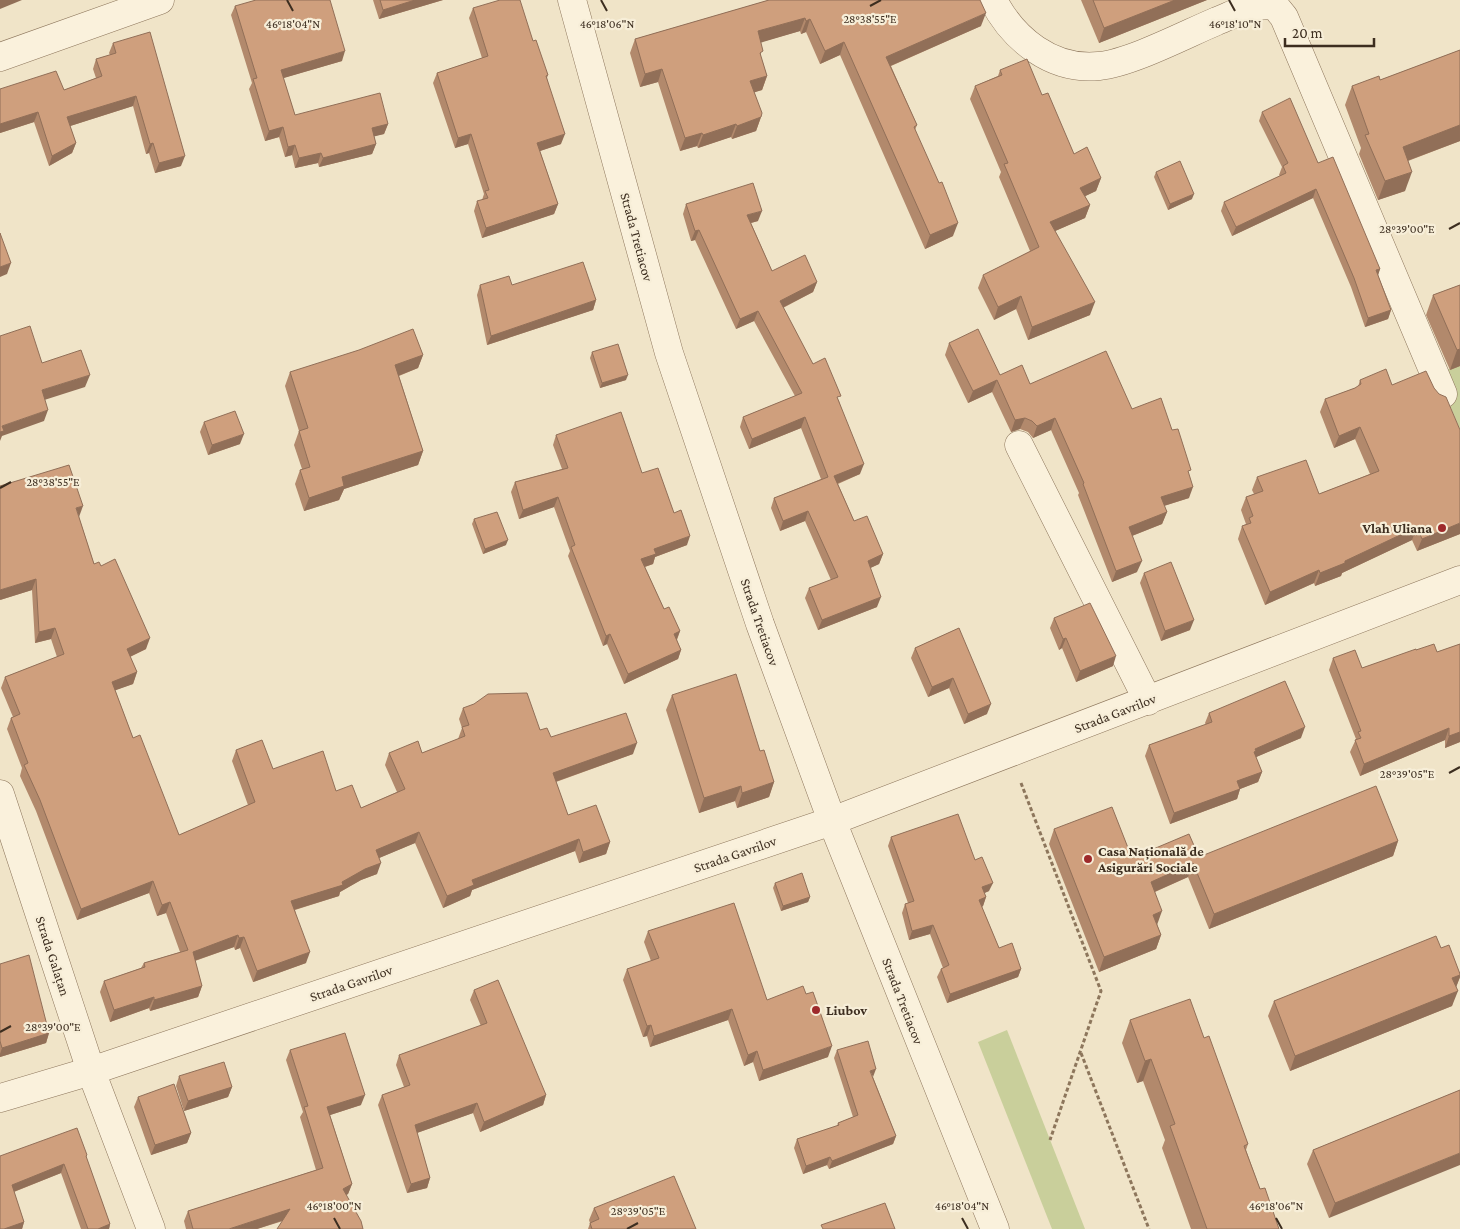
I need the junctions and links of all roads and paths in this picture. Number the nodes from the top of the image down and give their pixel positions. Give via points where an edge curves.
1 (160, 0) edge
2 (572, 0) edge
3 (993, 0) edge
4 (0, 57) edge
5 (1443, 394) edge
6 (1019, 446) dead end
7 (1460, 580) edge
8 (1148, 701) junction
9 (1022, 783) dead end
10 (0, 794) edge
11 (832, 821) junction
12 (1081, 1053) junction
13 (91, 1070) junction
14 (0, 1098) edge
15 (1050, 1140) dead end
16 (151, 1229) edge
17 (995, 1229) edge
18 (1149, 1229) edge

1 - 4 street
2 - 11 street, Strada Tretiacov via 669,353 760,624
3 - 5 street via 1015,34 1032,47 1055,60 1084,66 1100,66 1125,59 1252,7 1275,6 1284,16
6 - 8 street
7 - 8 street, Strada Gavrilov
8 - 11 street, Strada Gavrilov
9 - 12 path via 1101,991
10 - 13 street, Strada Galațan
11 - 13 street, Strada Gavrilov
11 - 17 street, Strada Tretiacov
12 - 15 path
12 - 18 path
13 - 14 street, Strada Gavrilov
13 - 16 street, Strada Galațan

